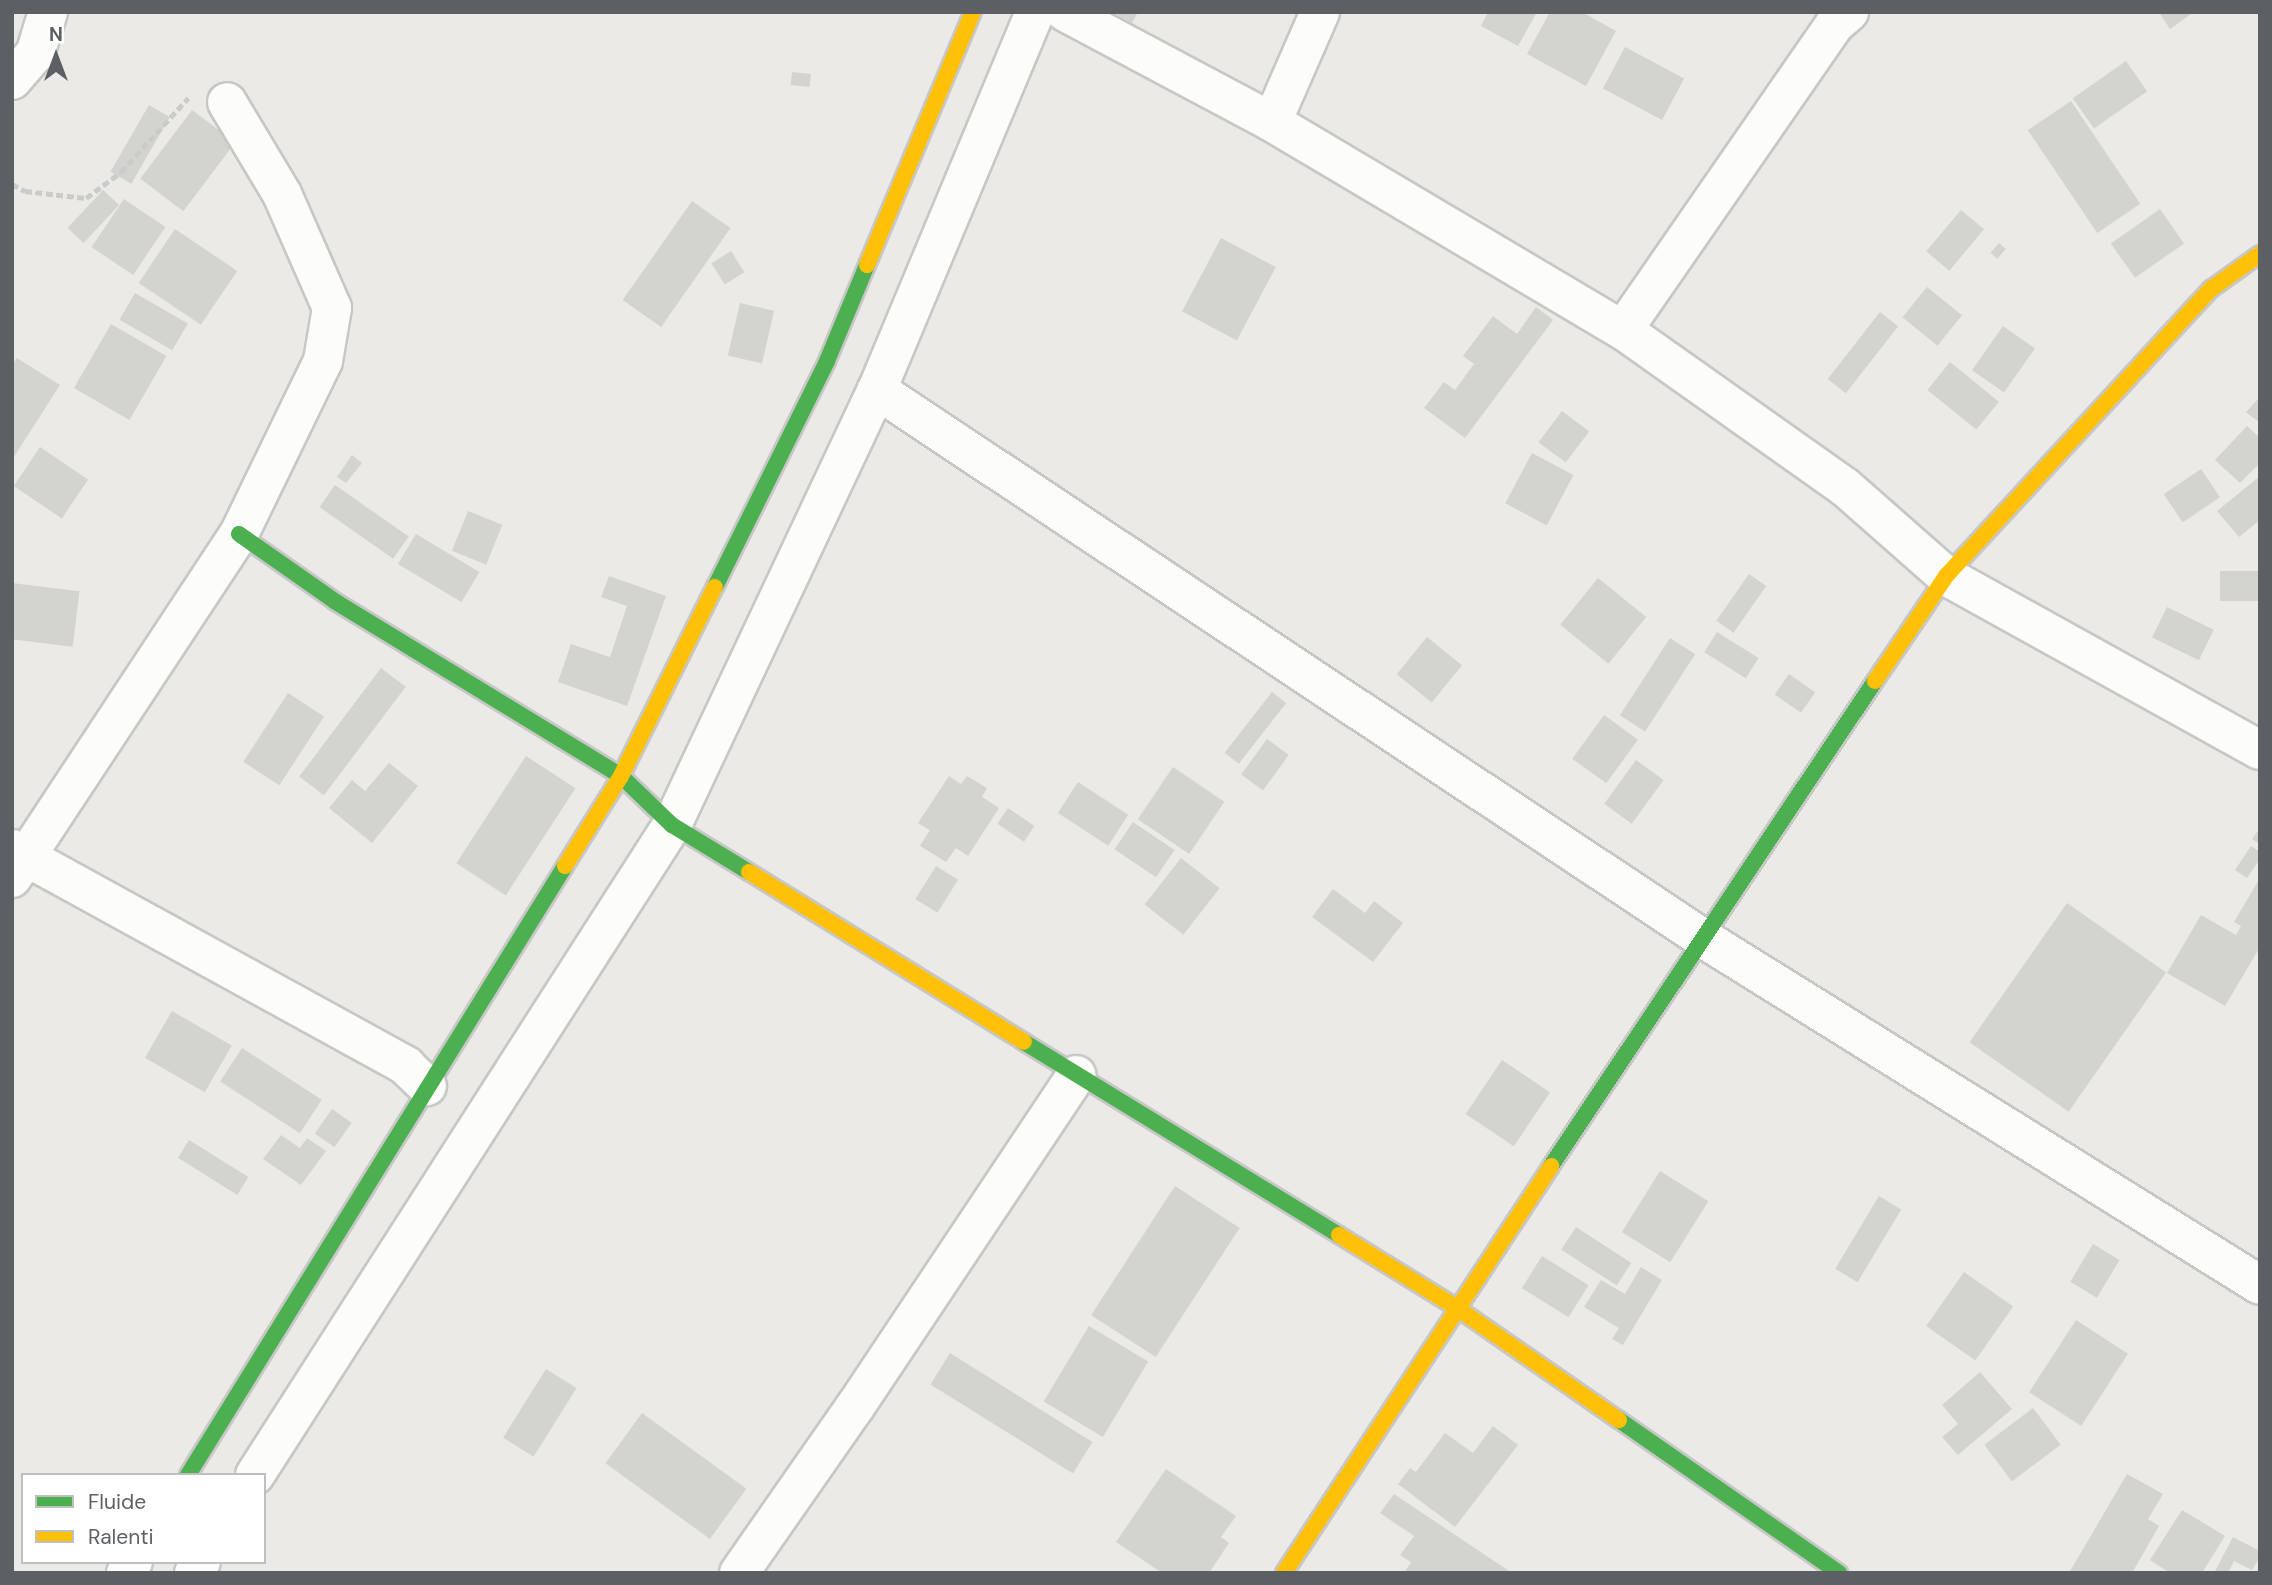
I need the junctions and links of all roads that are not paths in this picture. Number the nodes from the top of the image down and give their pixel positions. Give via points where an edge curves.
1 (48, 12) edge
2 (973, 12) edge
3 (1035, 12) edge
4 (1065, 12) edge
5 (1320, 12) edge
6 (1849, 12) edge
7 (12, 80) edge
8 (227, 102) road end
9 (1272, 122) junction
10 (2260, 254) edge
11 (1623, 330) junction
12 (877, 390) junction
13 (239, 534) junction
14 (1946, 576) junction
15 (2260, 750) edge
16 (621, 776) junction
17 (672, 825) junction
18 (17, 861) edge
19 (1701, 937) junction
20 (1076, 1075) junction
21 (427, 1086) junction
22 (2260, 1284) edge
23 (1457, 1308) junction
24 (189, 1473) edge
25 (256, 1473) edge
26 (738, 1573) edge
27 (1284, 1573) edge
28 (1839, 1573) edge

1 - 7 street via 34,54
2 - 16 street via 827,361
3 - 12 street
4 - 9 street
5 - 9 street
6 - 11 street via 1834,25
8 - 13 street via 282,194 332,308 323,361
9 - 11 street
10 - 14 street via 2211,289
11 - 14 street via 1845,487
12 - 17 street
12 - 19 street
13 - 16 street via 337,602
13 - 18 street
14 - 15 street
14 - 19 street
16 - 17 street
16 - 21 street
17 - 20 street
17 - 25 street
18 - 21 street via 405,1066
19 - 22 street
19 - 23 street
20 - 23 street
20 - 26 street via 855,1407
21 - 24 street via 326,1258
23 - 27 street
23 - 28 street

